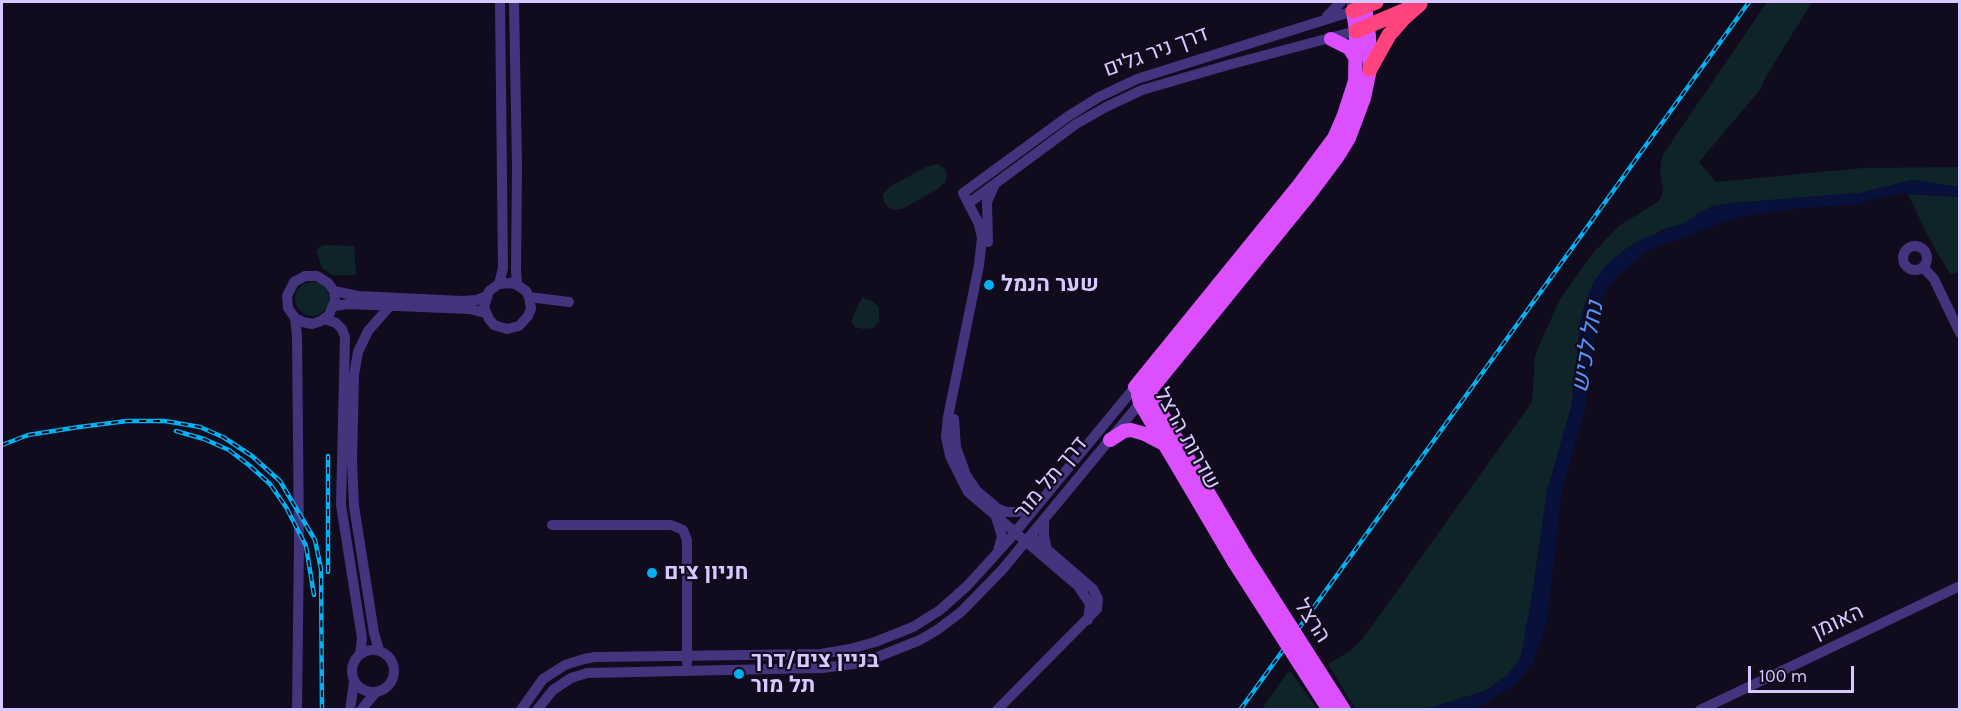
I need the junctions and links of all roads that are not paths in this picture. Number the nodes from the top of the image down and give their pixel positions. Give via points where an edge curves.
1 (500, 2) edge
2 (514, 2) edge
3 (1423, 3) edge
4 (1358, 4) edge
5 (1362, 29) junction
6 (1331, 39) junction
7 (1356, 59) junction
8 (1370, 69) junction
9 (996, 184) junction
10 (969, 196) junction
11 (987, 222) junction
12 (1923, 267) dead end
13 (499, 284) junction
14 (518, 285) junction
15 (334, 291) junction
16 (486, 296) junction
17 (529, 297) junction
18 (569, 302) dead end
19 (334, 306) junction
20 (389, 307) junction
21 (485, 313) junction
22 (295, 318) junction
23 (325, 319) junction
24 (312, 324) junction
25 (1959, 333) edge
26 (1141, 394) junction
27 (1110, 440) junction
28 (1165, 445) junction
29 (1041, 501) junction
30 (997, 512) junction
31 (1044, 519) junction
32 (552, 525) dead end
33 (1018, 530) junction
34 (1028, 538) junction
35 (1045, 552) junction
36 (997, 553) junction
37 (1013, 558) junction
38 (1240, 559) junction
39 (1959, 586) edge
40 (379, 650) junction
41 (360, 654) junction
42 (687, 657) junction
43 (687, 671) junction
44 (354, 682) junction
45 (376, 692) junction
46 (297, 710) edge
47 (303, 710) edge
48 (350, 710) edge
49 (361, 710) edge
50 (521, 710) edge
51 (537, 710) edge
52 (997, 710) edge
53 (1329, 710) edge
54 (1344, 710) edge
55 (1700, 710) edge

1 - 13 street via 503,262
2 - 14 street
3 - 5 highway, דרך ניר גלים
3 - 8 highway via 1389,35
4 - 5 main road, דרך תל מור
4 - 10 street, דרך ניר גלים via 1322,21 1137,80 1099,97 1067,117
5 - 6 street, דרך ניר גלים
5 - 7 main road, דרך תל מור
5 - 8 main road, דרך תל מור
6 - 7 main road via 1349,48
6 - 9 street, דרך ניר גלים via 1142,90 1076,124
7 - 26 main road, דרך תל מור via 1351,96 1329,146
8 - 26 main road, דרך תל מור via 1357,119 1338,156
9 - 10 street, דרך ניר גלים
9 - 11 street via 987,202
10 - 11 street
10 - 30 street via 982,238 946,437 961,482 968,492
11 - 30 street via 987,253 953,426 958,457 970,483
12 - 25 street via 1934,279
13 - 14 street
13 - 16 street
14 - 17 street
15 - 16 street via 358,296 463,301
15 - 19 street
15 - 22 street via 317,276 297,279 287,300
16 - 21 street
17 - 18 street
17 - 21 street via 528,316 513,328 494,325
19 - 20 street
19 - 23 street
20 - 21 street via 470,309
20 - 40 street via 368,331 358,352 354,375 354,506
22 - 24 street
22 - 46 street
23 - 24 street
23 - 41 street via 336,323 345,337 341,505 362,638
24 - 47 street via 304,332
26 - 27 street, דרך תל מור
26 - 28 main road, שדרות הרצל
26 - 29 street, דרך תל מור
26 - 38 main road, שדרות הרצל
27 - 28 main road via 1131,430
27 - 31 street, דרך תל מור
28 - 38 main road, שדרות הרצל
29 - 30 street via 1019,512
29 - 33 street, דרך תל מור
30 - 33 street
30 - 36 street via 1002,537
31 - 34 street, דרך תל מור
31 - 35 street
32 - 42 street via 671,525 683,530 687,540
33 - 34 street
33 - 36 street, דרך תל מור
34 - 35 street
34 - 37 street, דרך תל מור
35 - 37 street
35 - 52 street via 1093,589 1097,609
36 - 42 street, דרך תל מור via 935,614 875,642 822,654
37 - 43 street, דרך תל מור via 969,604 937,630 880,656 822,669
38 - 53 main road, הרצל, bridge
38 - 54 main road, הרצל, bridge
39 - 55 street, האומן
40 - 41 street
40 - 45 street via 391,660 394,673 388,686
41 - 44 street via 352,668
42 - 43 street
42 - 50 street, דרך תל מור via 595,657 565,665 543,679
43 - 51 street, דרך תל מור via 578,675 553,690
44 - 45 street via 364,690
44 - 48 street
45 - 49 street

